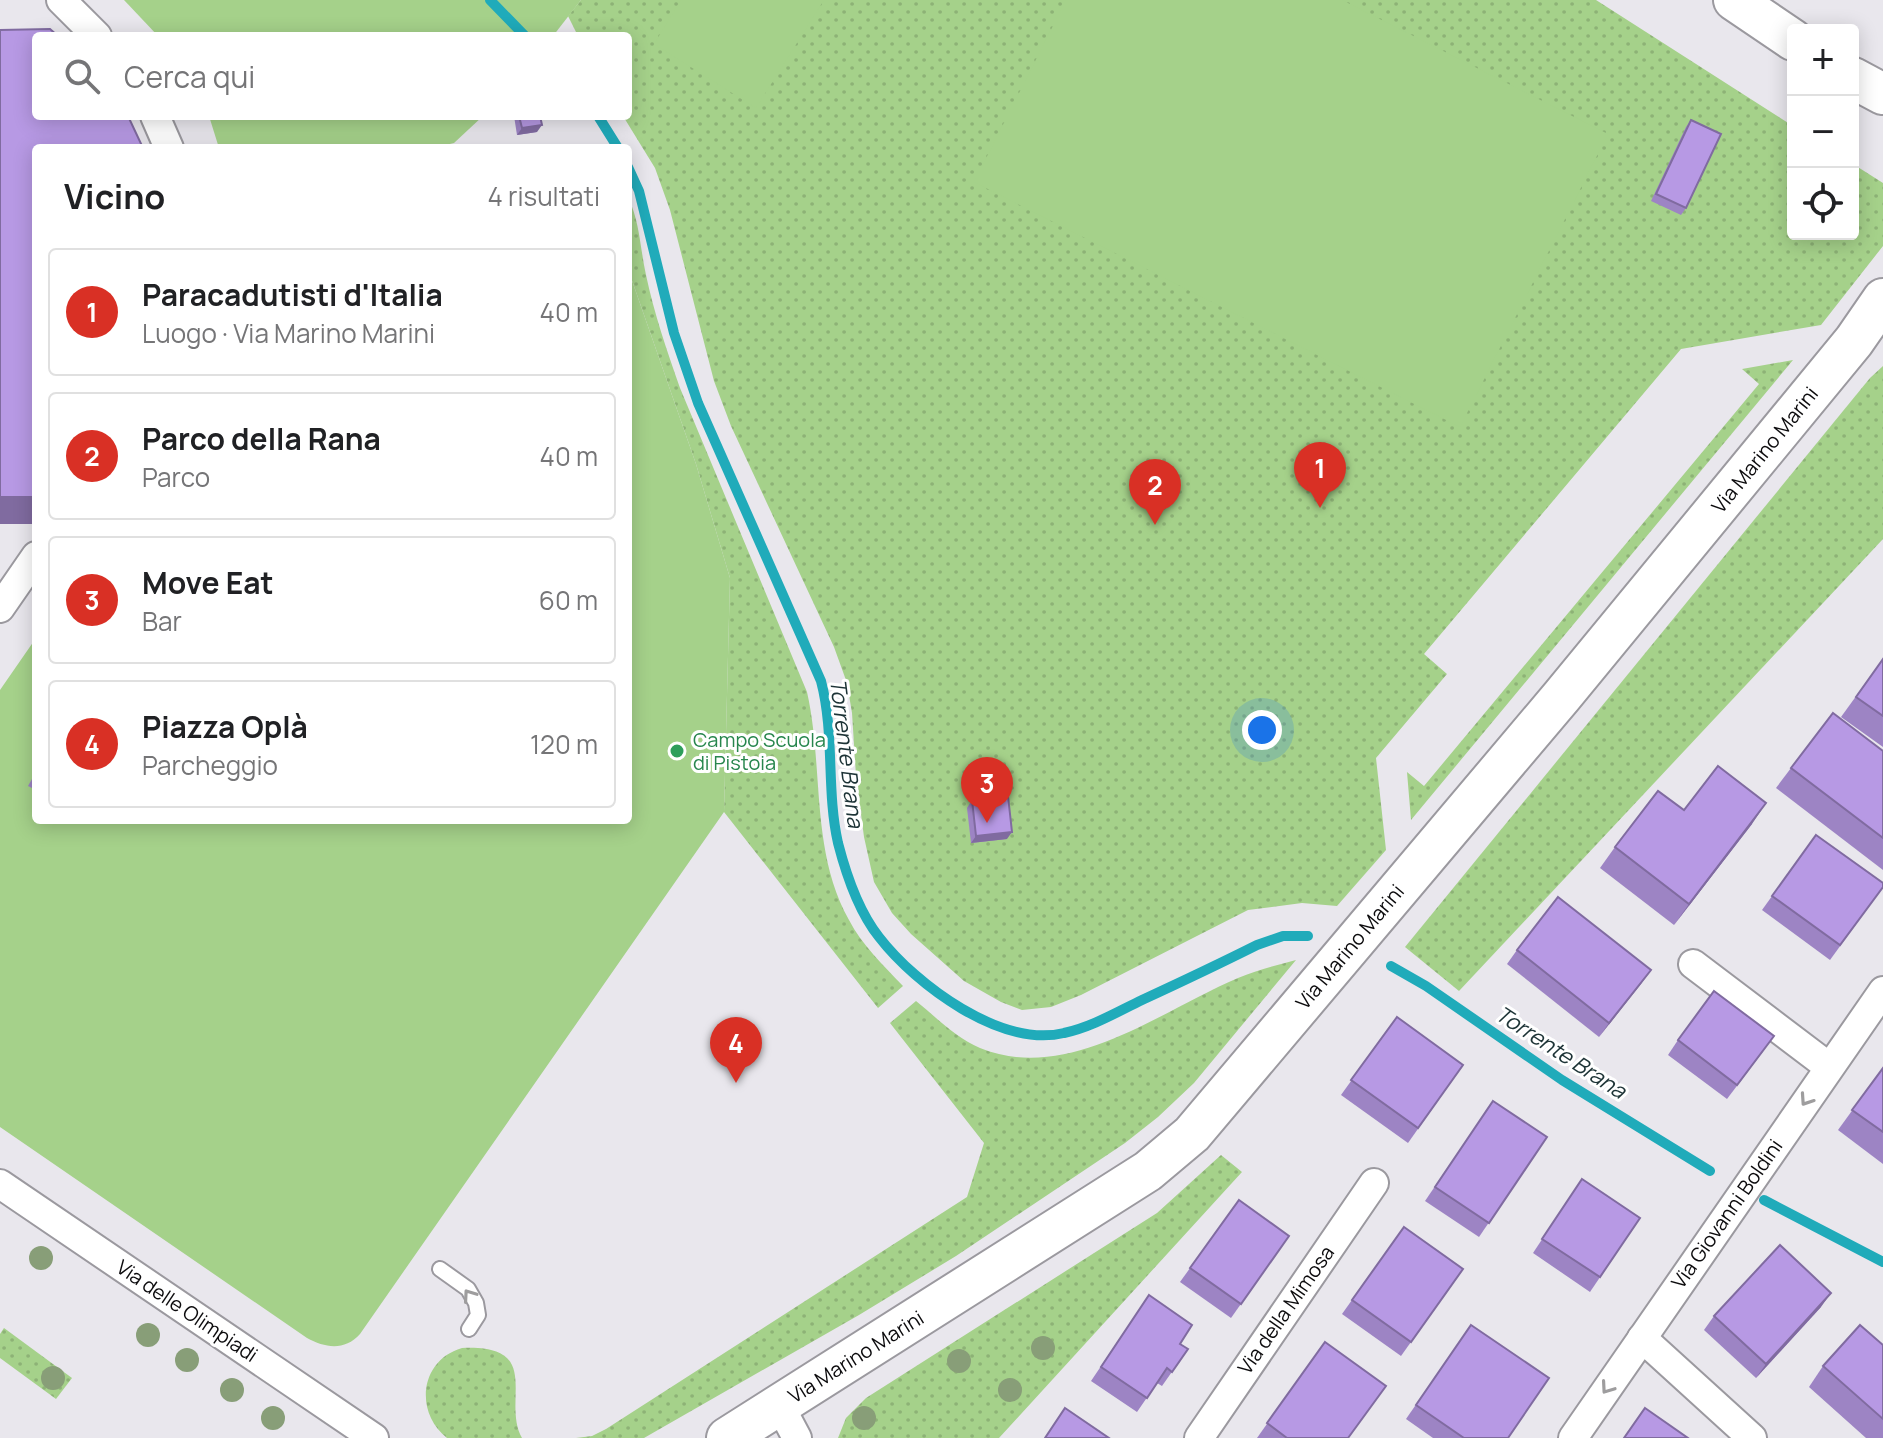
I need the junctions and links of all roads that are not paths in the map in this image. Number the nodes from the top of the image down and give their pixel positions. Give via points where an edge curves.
1 (61, 0) edge
2 (1734, 0) edge
3 (93, 32) edge
4 (1787, 36) edge
5 (157, 120) edge
6 (167, 144) edge
7 (1883, 299) edge
8 (1872, 327) edge
9 (32, 562) edge
10 (0, 608) edge
11 (1693, 964) dead end
12 (1883, 991) edge
13 (1829, 1067) junction
14 (1374, 1183) dead end
15 (0, 1184) edge
16 (440, 1269) dead end
17 (469, 1329) dead end
18 (1642, 1338) junction
19 (788, 1422) edge
20 (374, 1438) edge
21 (727, 1438) edge
22 (1199, 1438) edge
23 (1573, 1438) edge
24 (1752, 1438) edge

1 - 3 street
2 - 4 main road
5 - 6 street
7 - 8 main road, Via Marino Marini
8 - 19 main road, Via Marino Marini via 1192,1134 1148,1171
9 - 10 street
11 - 13 street
12 - 13 street, Via Giovanni Boldini
13 -> 18 street, Via Giovanni Boldini
14 - 22 street, Via della Mimosa
15 - 20 street, Via delle Olimpiadi
17 -> 16 lane via 478,1315 472,1295
18 -> 23 street, Via Giovanni Boldini
18 - 24 street
19 - 21 main road, Via Marino Marini

